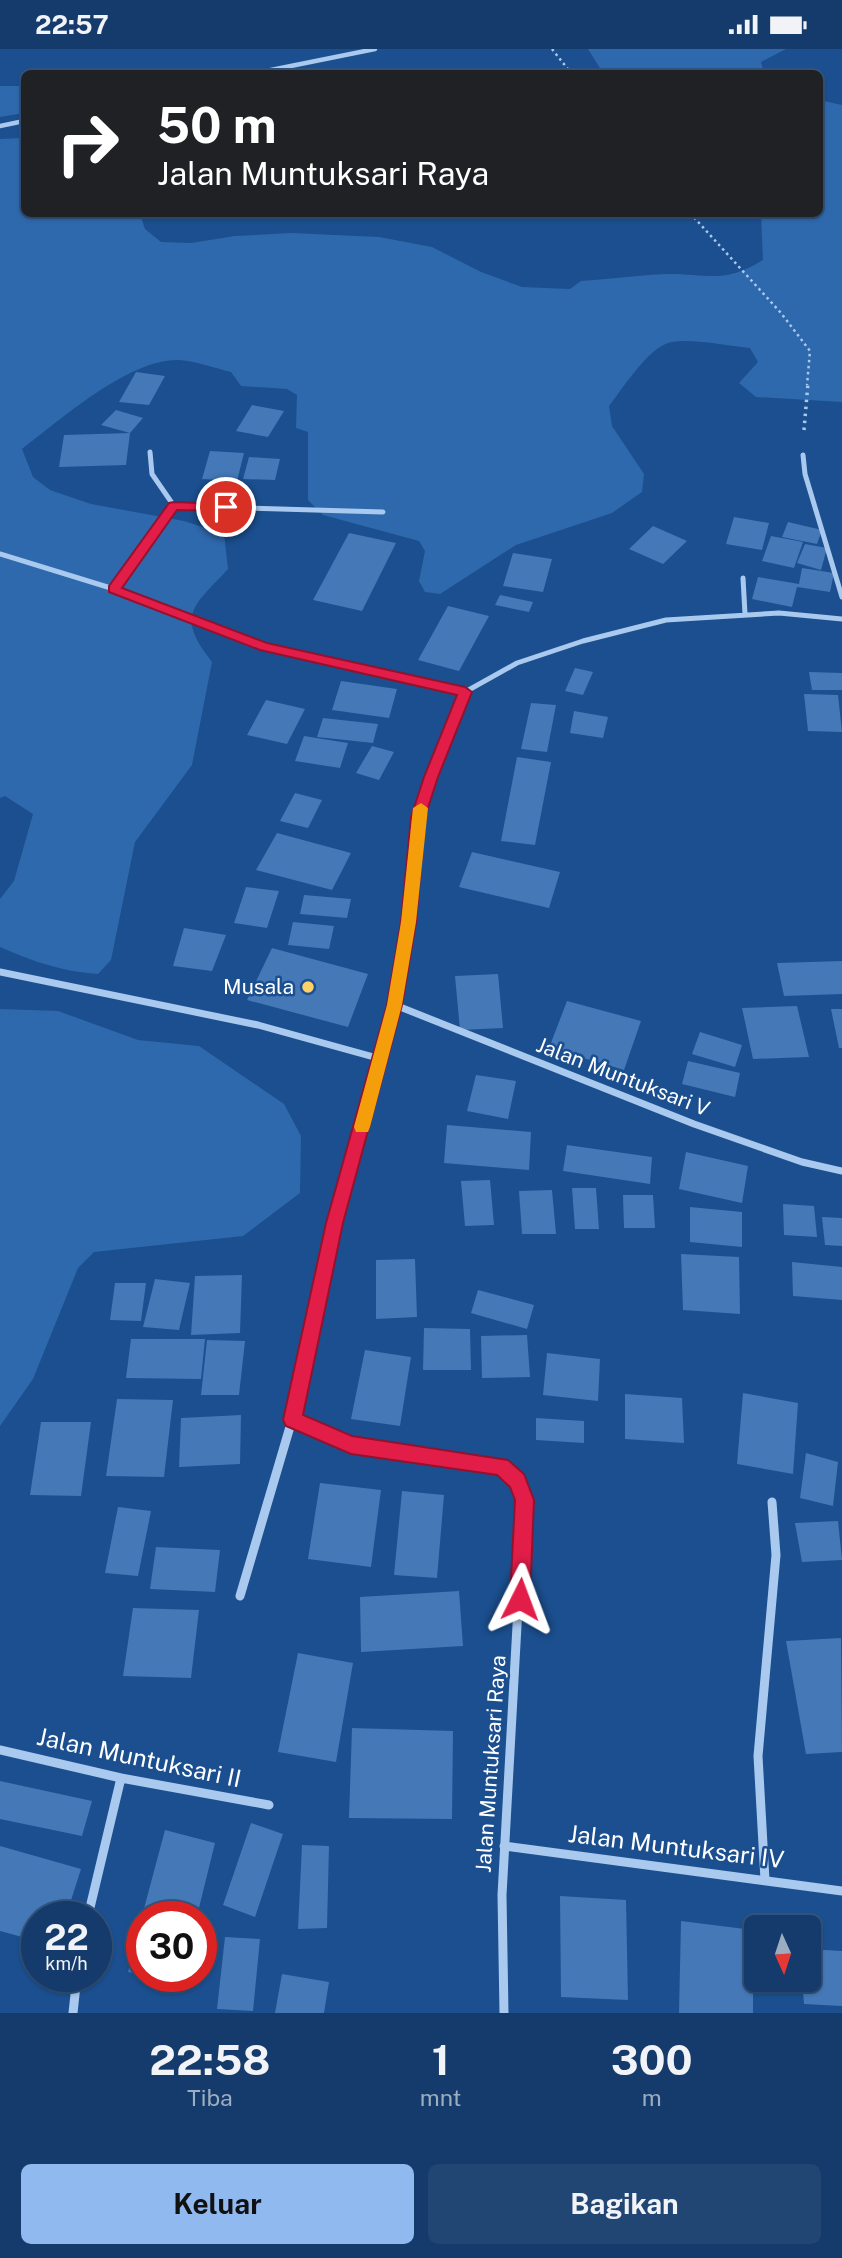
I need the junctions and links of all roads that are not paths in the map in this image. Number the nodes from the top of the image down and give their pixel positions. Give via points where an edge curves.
1 (375, 49) edge
2 (271, 70) edge
3 (21, 122) edge
4 (0, 126) edge
5 (150, 452) dead end
6 (803, 456) road end
7 (174, 506) junction
8 (383, 512) dead end
9 (0, 554) edge
10 (743, 578) dead end
11 (114, 589) junction
12 (842, 597) edge
13 (745, 614) junction
14 (842, 619) edge
15 (465, 692) junction
16 (0, 972) edge
17 (394, 1005) junction
18 (381, 1059) junction
19 (842, 1171) edge
20 (292, 1420) junction
21 (772, 1502) dead end
22 (240, 1597) dead end
23 (0, 1750) edge
24 (121, 1778) junction
25 (270, 1805) dead end
26 (504, 1846) junction
27 (765, 1879) junction
28 (842, 1891) edge
29 (92, 1901) edge
30 (75, 1992) edge
31 (73, 2013) edge
32 (504, 2013) edge

1 - 2 street
3 - 4 street
5 - 7 street via 152,477
6 - 12 street
7 - 8 street
7 - 11 street
9 - 11 street
10 - 13 street
11 - 15 street via 264,647
13 - 14 street
13 - 15 street via 666,620 583,641 517,663
15 - 17 street via 418,817 409,922
16 - 18 street via 258,1025
17 - 18 street
17 - 19 street, Jalan Muntuksari V via 694,1124 802,1162
18 - 20 street via 335,1223
20 - 22 street
20 - 26 street, Jalan Muntuksari Raya via 351,1445 501,1467 517,1481 524,1500
21 - 27 street via 776,1555 758,1756
23 - 24 street, Jalan Muntuksari II
24 - 25 street, Jalan Muntuksari II
24 - 29 street
26 - 27 street, Jalan Muntuksari IV
26 - 32 street, Jalan Muntuksari Raya
27 - 28 street, Jalan Muntuksari IV
30 - 31 street

